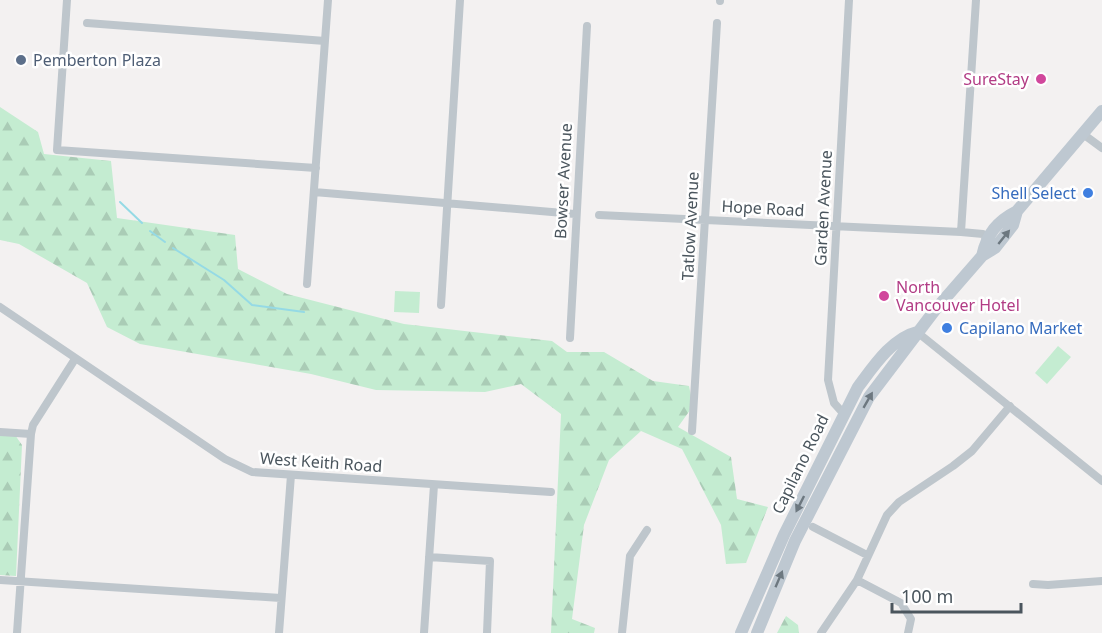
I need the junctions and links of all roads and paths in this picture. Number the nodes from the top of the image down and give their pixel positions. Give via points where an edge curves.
1 (67, 0) edge
2 (328, 0) edge
3 (460, 0) edge
4 (849, 0) edge
5 (976, 0) edge
6 (87, 23) dead end
7 (717, 23) dead end
8 (587, 26) dead end
9 (325, 40) junction
10 (1102, 111) edge
11 (1083, 134) junction
12 (1102, 148) edge
13 (316, 168) junction
14 (314, 192) junction
15 (448, 202) junction
16 (1017, 211) junction
17 (575, 214) junction
18 (599, 215) dead end
19 (705, 220) junction
20 (837, 227) junction
21 (961, 232) junction
22 (986, 238) junction
23 (982, 256) junction
24 (307, 284) dead end
25 (441, 304) dead end
26 (0, 306) edge
27 (917, 332) junction
28 (570, 339) dead end
29 (75, 359) junction
30 (1010, 406) junction
31 (843, 413) junction
32 (692, 431) dead end
33 (0, 432) edge
34 (31, 434) junction
35 (291, 475) junction
36 (1102, 481) edge
37 (434, 485) junction
38 (821, 489) junction
39 (551, 492) dead end
40 (813, 527) dead end
41 (646, 530) dead end
42 (867, 555) junction
43 (429, 557) junction
44 (0, 580) edge
45 (857, 580) junction
46 (1102, 580) edge
47 (22, 581) junction
48 (1033, 584) dead end
49 (281, 598) junction
50 (17, 633) edge
51 (279, 633) edge
52 (424, 633) edge
53 (487, 633) edge
54 (622, 633) edge
55 (741, 633) edge
56 (757, 633) edge
57 (821, 633) edge
58 (908, 633) edge

1 - 13 street via 57,150
2 - 9 street
3 - 15 street
4 - 20 street, Garden Avenue
5 - 21 street
6 - 9 street
7 - 19 street, Tatlow Avenue
8 - 17 street, Bowser Avenue
9 - 13 street
10 - 11 main road, Capilano Road
11 - 12 street
11 - 16 main road, Capilano Road
13 - 14 street
14 - 15 street
14 - 24 street
15 - 17 street
15 - 25 street
16 - 22 main road, Capilano Road via 1002,219
23 -> 16 main road, Capilano Road via 995,248 1013,225
17 - 28 street, Bowser Avenue
18 - 19 street, Hope Road
19 - 20 street, Hope Road
19 - 32 street, Tatlow Avenue
20 - 21 street, Hope Road
20 - 31 street, Garden Avenue via 828,380 834,403
21 - 22 street, Hope Road via 983,234
22 - 23 main road
23 - 27 main road, Capilano Road
26 - 29 street, West Keith Road
27 - 30 street
27 - 31 main road, Capilano Road via 905,335 874,366
38 -> 27 main road, Capilano Road via 869,397
29 - 34 street
29 - 35 street, West Keith Road via 232,464 252,472
30 - 36 street
30 - 42 street via 972,451 899,502 887,515
31 - 38 main road via 844,423 821,476
31 -> 55 main road, Capilano Road
33 - 34 street
34 - 47 street
35 - 37 street, West Keith Road
35 - 49 street
37 - 39 street, West Keith Road
37 - 43 street
56 -> 38 main road, Capilano Road
40 - 42 street
41 - 54 street via 630,556
42 - 45 street
43 - 52 street
43 - 53 street via 490,561
44 - 47 street
45 - 57 street
45 - 58 street via 902,603 911,619
46 - 48 street
47 - 49 street
47 - 50 street
49 - 51 street

